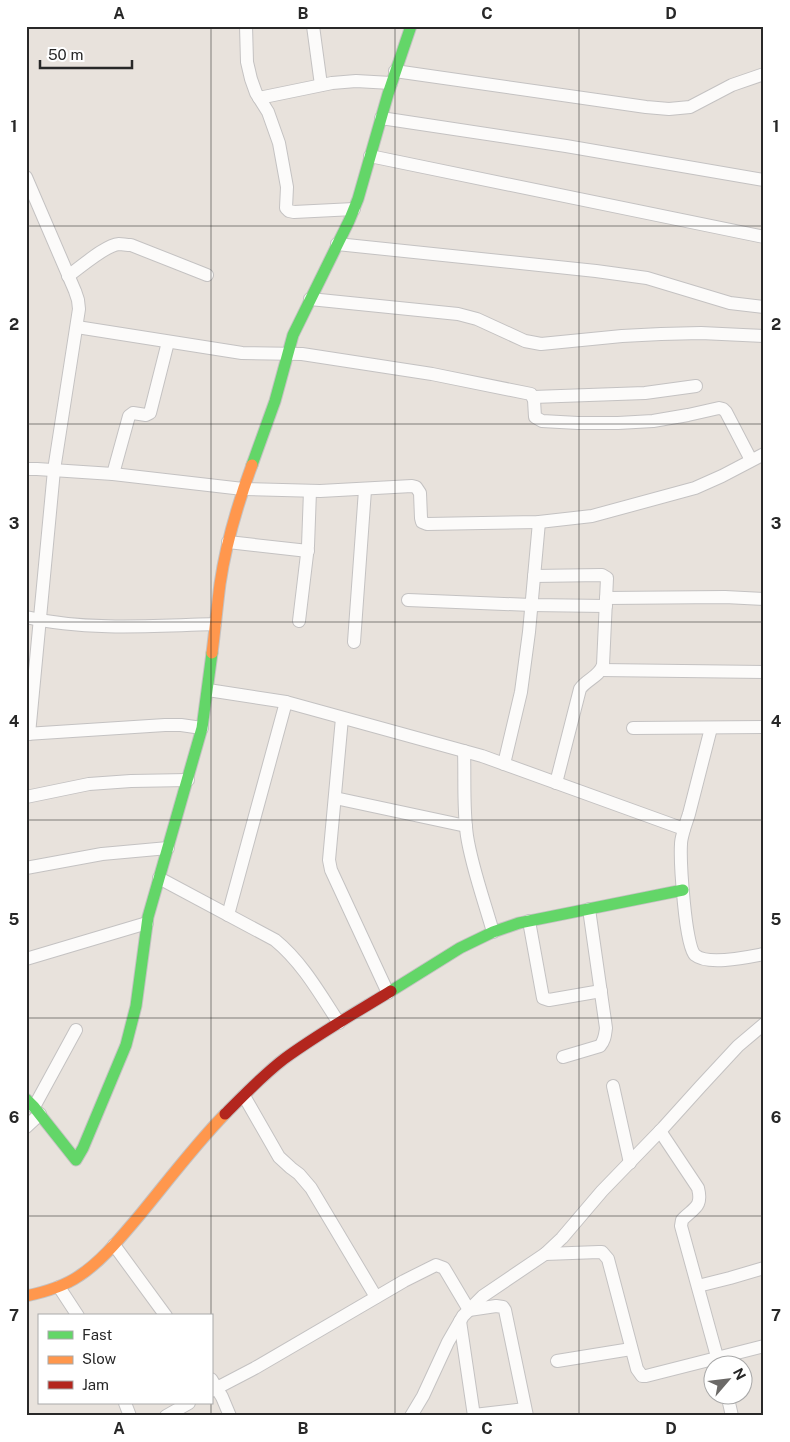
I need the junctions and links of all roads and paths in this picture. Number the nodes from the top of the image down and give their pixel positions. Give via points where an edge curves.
1 (246, 26) edge
2 (313, 26) edge
3 (411, 26) edge
4 (764, 74) edge
5 (393, 77) junction
6 (321, 85) junction
7 (259, 98) junction
8 (381, 118) junction
9 (370, 156) junction
10 (26, 177) edge
11 (764, 180) edge
12 (354, 209) junction
13 (764, 237) edge
14 (337, 244) junction
15 (207, 275) dead end
16 (68, 276) junction
17 (310, 299) junction
18 (764, 307) edge
19 (77, 327) junction
20 (764, 336) edge
21 (168, 342) junction
22 (288, 353) junction
23 (696, 386) dead end
24 (533, 397) junction
25 (764, 454) edge
26 (751, 460) junction
27 (26, 470) edge
28 (54, 470) junction
29 (113, 474) junction
30 (244, 489) junction
31 (365, 490) junction
32 (310, 491) junction
33 (538, 522) junction
34 (228, 542) junction
35 (308, 551) junction
36 (534, 576) junction
37 (764, 599) edge
38 (408, 600) dead end
39 (606, 602) junction
40 (531, 605) junction
41 (26, 617) edge
42 (40, 620) junction
43 (299, 621) dead end
44 (215, 624) junction
45 (354, 642) dead end
46 (601, 670) junction
47 (764, 672) edge
48 (208, 690) junction
49 (286, 702) junction
50 (342, 718) junction
51 (764, 727) edge
52 (202, 728) junction
53 (633, 728) dead end
54 (711, 728) junction
55 (28, 734) edge
56 (464, 751) junction
57 (504, 764) junction
58 (188, 780) junction
59 (556, 783) junction
60 (26, 797) edge
61 (335, 798) junction
62 (466, 826) junction
63 (684, 829) junction
64 (168, 848) junction
65 (26, 868) edge
66 (159, 878) junction
67 (683, 890) junction
68 (589, 909) junction
69 (228, 915) junction
70 (529, 921) junction
71 (147, 922) junction
72 (493, 932) junction
73 (764, 954) edge
74 (26, 959) edge
75 (601, 991) junction
76 (388, 993) junction
77 (339, 1023) junction
78 (764, 1025) edge
79 (76, 1030) dead end
80 (563, 1057) dead end
81 (613, 1086) dead end
82 (244, 1096) junction
83 (33, 1107) edge
84 (26, 1127) edge
85 (660, 1131) junction
86 (630, 1163) junction
87 (114, 1245) junction
88 (545, 1254) junction
89 (764, 1268) edge
90 (698, 1286) junction
91 (59, 1287) junction
92 (26, 1296) edge
93 (376, 1297) junction
94 (469, 1310) junction
95 (77, 1314) edge
96 (165, 1314) edge
97 (460, 1321) junction
98 (764, 1346) edge
99 (632, 1349) junction
100 (716, 1354) edge
101 (741, 1354) edge
102 (557, 1361) dead end
103 (702, 1365) edge
104 (213, 1386) edge
105 (125, 1404) edge
106 (187, 1404) edge
107 (526, 1413) edge
108 (474, 1415) edge
109 (130, 1416) edge
110 (166, 1416) edge
111 (230, 1416) edge
112 (411, 1416) edge

1 - 7 street via 247,62
2 - 6 street
3 - 5 street
4 - 5 street via 732,85 690,107 669,109
5 - 6 street
5 - 8 street
6 - 7 street
7 - 12 street via 268,112 279,143 287,187 286,208 294,212
8 - 9 street
8 - 11 street
9 - 12 street
9 - 13 street
10 - 16 street
12 - 14 street
14 - 17 street
14 - 18 street via 647,278 730,303
15 - 16 street via 130,245 119,244 102,251
16 - 19 street via 78,300
17 - 20 street via 458,314 525,341 542,344 661,334
17 - 22 street
19 - 21 street
19 - 28 street
21 - 22 street via 242,353
21 - 29 street via 150,413 129,416
22 - 24 street via 432,374 526,392
22 - 30 street
23 - 24 street via 645,393
24 - 26 street via 535,418 542,421 653,421 723,409
25 - 26 street
26 - 33 street via 695,488 671,495 592,516
27 - 28 street
28 - 29 street
28 - 42 street
29 - 30 street
30 - 32 street
30 - 34 street
31 - 32 street
31 - 33 street via 416,487 420,493 421,518 426,524
31 - 45 street
32 - 35 street
33 - 36 street
34 - 35 street
34 - 44 street
35 - 43 street
36 - 39 street via 602,575 607,578
36 - 40 street
37 - 39 street via 725,597
38 - 40 street
39 - 40 street
39 - 46 street
40 - 57 street via 522,692
41 - 42 street
42 - 44 street via 134,626
42 - 55 street
44 - 48 street
46 - 47 street
46 - 59 street via 580,689
48 - 49 street
48 - 52 street
49 - 50 street
49 - 69 street
50 - 56 street
50 - 61 street
51 - 54 street
52 - 55 street via 165,725
52 - 58 street
53 - 54 street
54 - 63 street
56 - 57 street
56 - 62 street
57 - 59 street
58 - 60 street via 89,784
58 - 64 street
59 - 63 street
61 - 62 street
61 - 76 street via 329,860 331,870
62 - 72 street via 470,852
63 - 67 street via 681,841
64 - 65 street via 102,854
64 - 66 street
66 - 69 street
66 - 71 street
67 - 68 street
67 - 73 street via 690,946 694,954 718,960
68 - 70 street
68 - 75 street
69 - 77 street via 288,950
70 - 72 street
70 - 75 street via 543,998 549,1000
71 - 74 street
71 - 83 street via 136,1006 126,1045 84,1148 76,1160
72 - 76 street via 460,948
75 - 80 street via 606,1028 604,1041 600,1046
76 - 77 street
77 - 82 street via 283,1060
78 - 85 street via 738,1046
79 - 83 street
81 - 86 street
82 - 87 street via 216,1124
82 - 93 street via 279,1157 311,1188
83 - 84 street
85 - 86 street
85 - 90 street via 698,1188 700,1201 682,1220 682,1226
86 - 88 street
87 - 91 street via 81,1275
87 - 96 street
88 - 94 street via 483,1296
88 - 99 street via 598,1252 606,1255
89 - 90 street
90 - 100 street
91 - 92 street
91 - 95 street
93 - 94 street via 436,1265 444,1268
93 - 104 street via 255,1368
94 - 97 street
94 - 107 street via 503,1307
97 - 108 street
97 - 112 street
98 - 101 street
99 - 102 street
99 - 103 street via 642,1376
104 - 111 street
105 - 109 street
106 - 110 street
107 - 108 street

